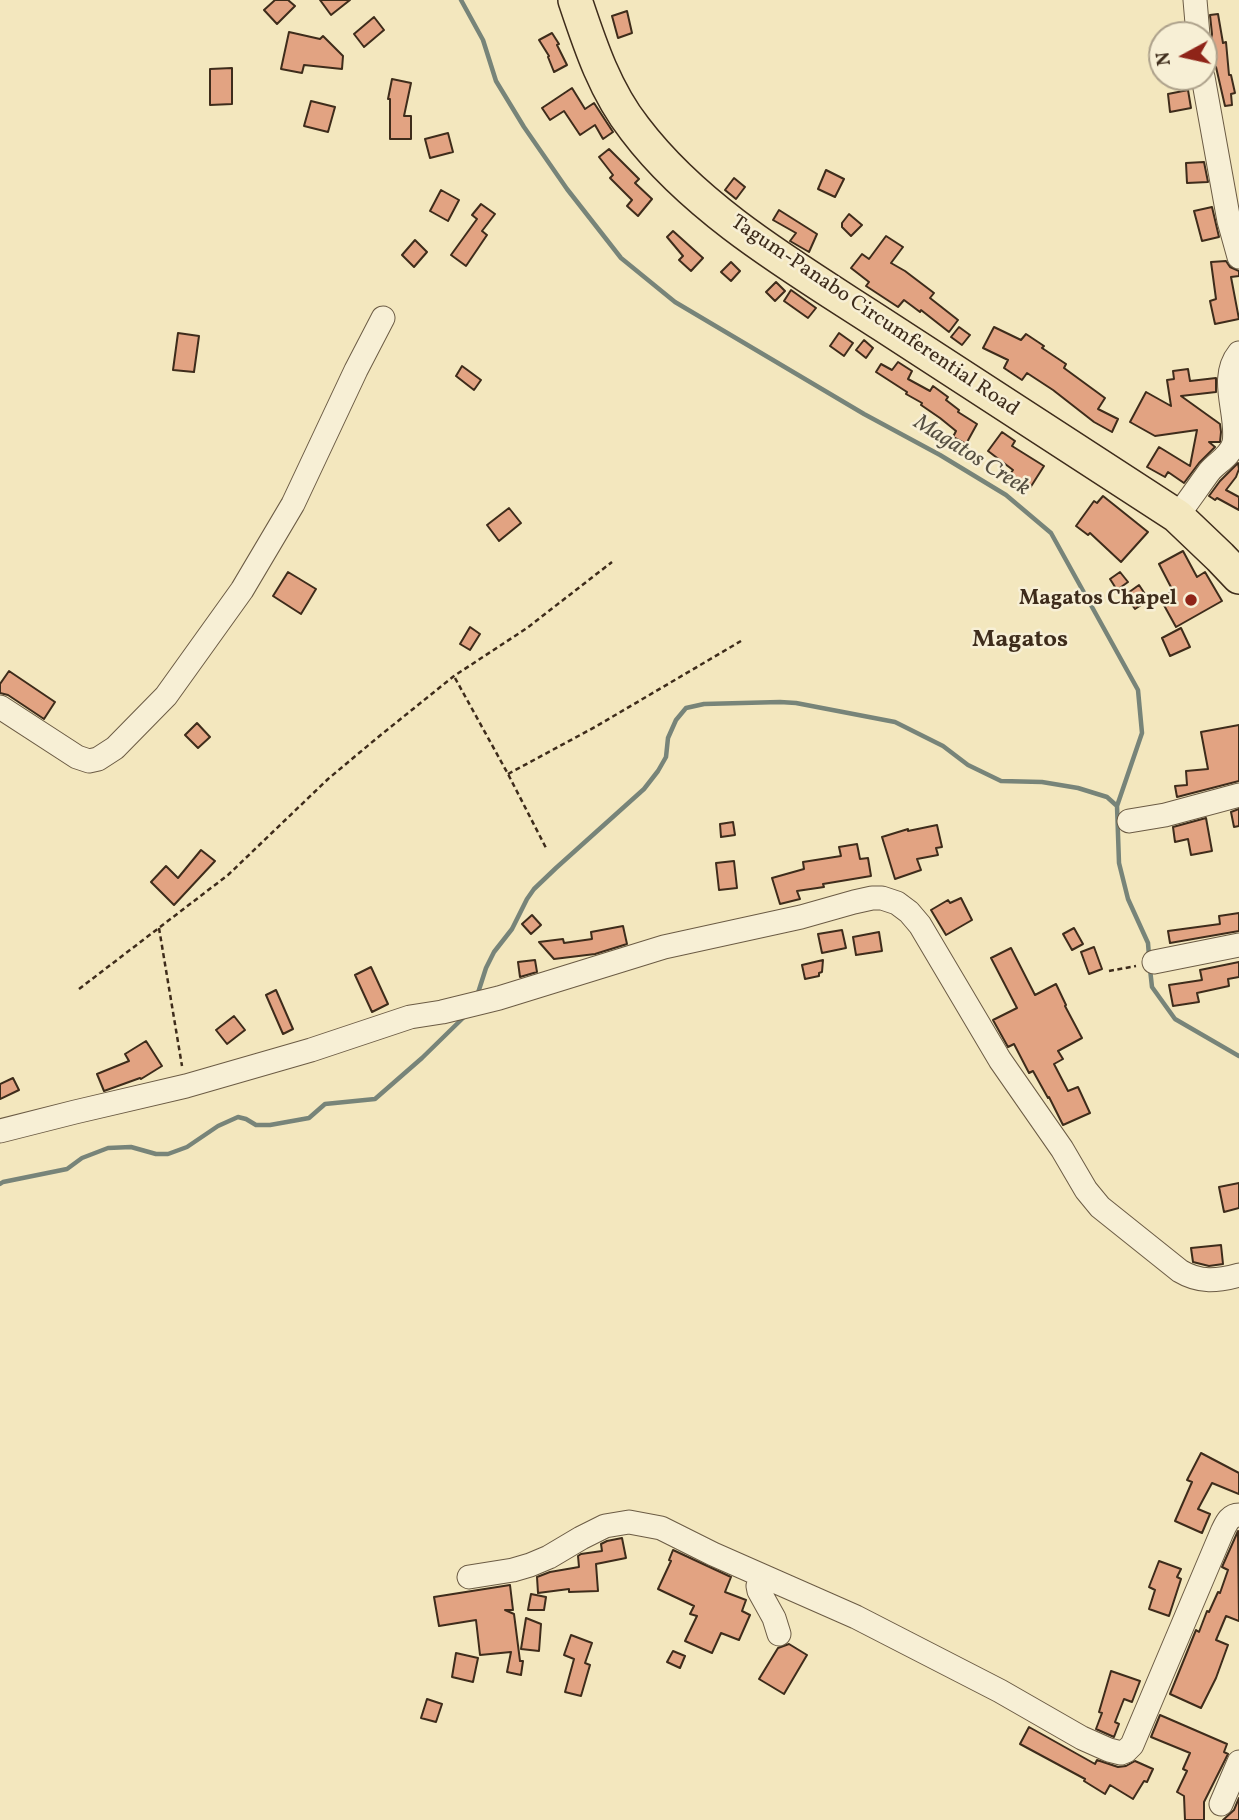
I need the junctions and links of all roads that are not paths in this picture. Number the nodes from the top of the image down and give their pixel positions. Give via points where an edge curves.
1 (575, 0) edge
2 (1195, 0) edge
3 (1197, 21) edge
4 (1206, 91) edge
5 (1239, 257) edge
6 (383, 318) dead end
7 (1239, 353) edge
8 (1177, 516) junction
9 (1239, 577) edge
10 (0, 707) edge
11 (1239, 795) edge
12 (1129, 821) dead end
13 (1239, 945) edge
14 (1144, 964) road end
15 (0, 1131) edge
16 (1239, 1275) edge
17 (1239, 1515) edge
18 (762, 1576) junction
19 (469, 1577) dead end
20 (779, 1634) dead end
21 (1239, 1762) edge
22 (1221, 1804) dead end

1 - 8 highway, Tagum-Panabo Circumferential Road via 612,95 654,152 699,198 810,277
2 - 3 street
4 - 5 street
6 - 10 street via 293,504 242,590 166,696 115,748 98,759 77,757
7 - 8 street via 1230,377 1232,450 1210,470
8 - 9 highway, Tagum-Panabo Circumferential Road
11 - 12 street
13 - 14 street
15 - 16 street via 186,1086 652,950 882,898 903,907 920,925 1000,1060 1100,1207 1193,1278
17 - 18 street via 1227,1521 1132,1745 1122,1753 1082,1738 1000,1690 856,1617
18 - 19 street via 661,1528 629,1522 605,1526 530,1565
18 - 20 street via 758,1591
21 - 22 street

